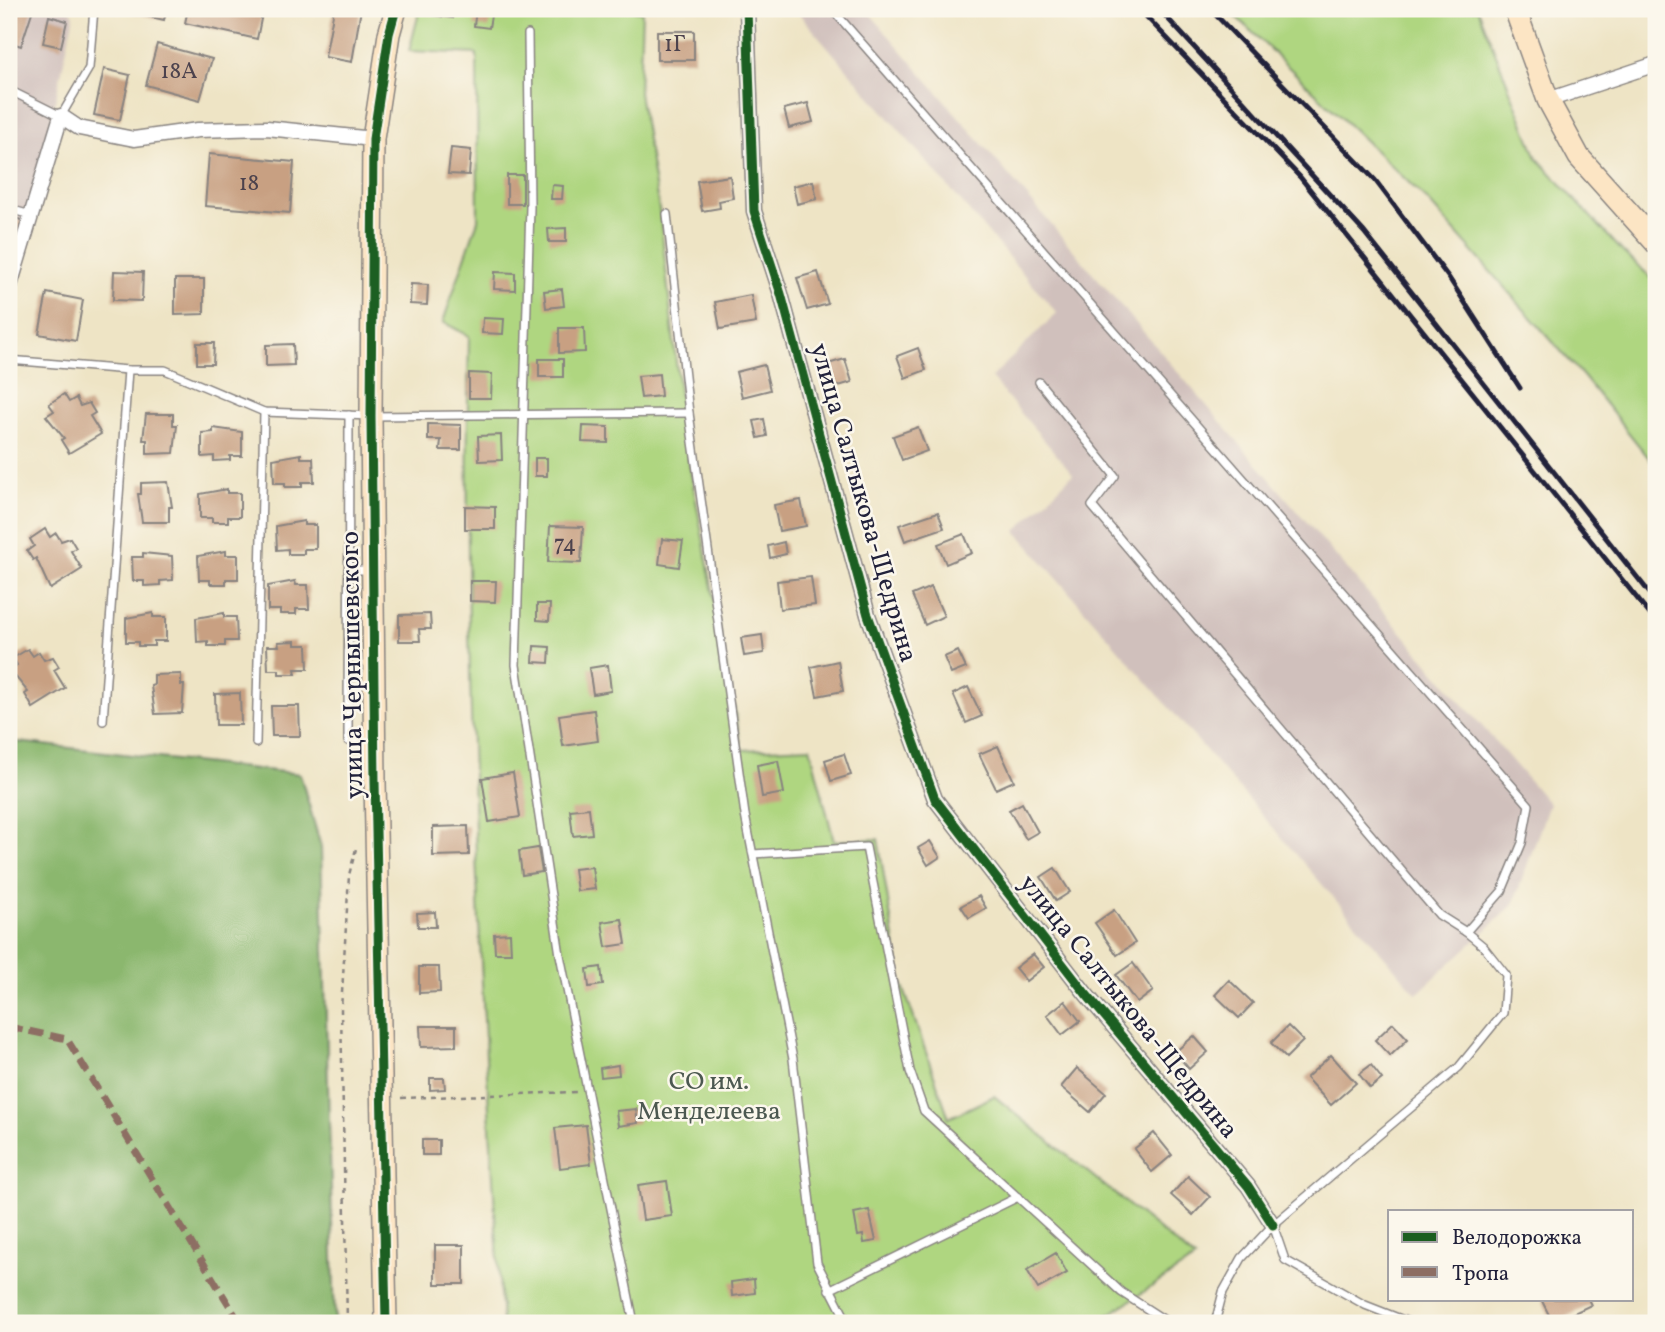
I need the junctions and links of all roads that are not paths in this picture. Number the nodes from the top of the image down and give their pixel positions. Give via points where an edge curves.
1 (94, 9) edge
2 (396, 9) edge
3 (747, 9) edge
4 (832, 9) edge
5 (1515, 9) edge
6 (528, 34) dead end
7 (1656, 64) edge
8 (9, 90) edge
9 (1548, 100) junction
10 (61, 116) junction
11 (373, 139) junction
12 (9, 209) edge
13 (667, 214) dead end
14 (31, 215) junction
15 (1656, 243) edge
16 (9, 289) edge
17 (9, 360) edge
18 (128, 370) junction
19 (1039, 382) dead end
20 (264, 412) junction
21 (689, 413) junction
22 (360, 416) junction
23 (522, 417) junction
24 (348, 570) junction
25 (373, 570) junction
26 (103, 721) dead end
27 (374, 741) junction
28 (256, 743) dead end
29 (753, 854) junction
30 (1466, 932) junction
31 (1018, 1197) junction
32 (1273, 1225) junction
33 (829, 1290) junction
34 (386, 1323) edge
35 (634, 1323) edge
36 (848, 1323) edge
37 (1168, 1323) edge
38 (1215, 1323) edge
39 (1411, 1323) edge

1 - 10 lane via 89,68
2 - 11 street, улица Чернышевского
3 - 32 street, улица Салтыкова-Щедрина via 754,211 868,615 934,799 1086,994 1248,1186
4 - 30 lane via 1529,805 1522,843 1502,891
5 - 9 street
6 - 23 lane via 530,207
7 - 9 street
8 - 10 lane
9 - 15 street via 1579,157
10 - 11 street via 79,128 134,139 198,130 267,128
10 - 14 street
11 - 22 street, улица Чернышевского
12 - 14 lane
13 - 21 lane
14 - 16 street
17 - 18 lane
18 - 20 lane via 165,370
18 - 26 lane
19 - 30 lane via 1115,475 1092,506 1438,915
20 - 22 lane
20 - 28 lane
21 - 23 lane
21 - 29 lane
22 - 23 lane
22 - 24 lane
22 - 25 street, улица Чернышевского
23 - 35 lane via 516,665 560,955
24 - 25 lane
24 - 27 lane via 348,741
25 - 27 street, улица Чернышевского
27 - 34 street, улица Чернышевского
29 - 31 lane via 866,847 910,1071 924,1111
29 - 33 lane via 793,1059 817,1263
30 - 32 lane via 1506,975 1503,1013 1460,1068
31 - 33 lane
31 - 37 lane via 1121,1292
32 - 38 lane via 1242,1258 1223,1292
32 - 39 lane via 1285,1259 1365,1306
33 - 36 lane

